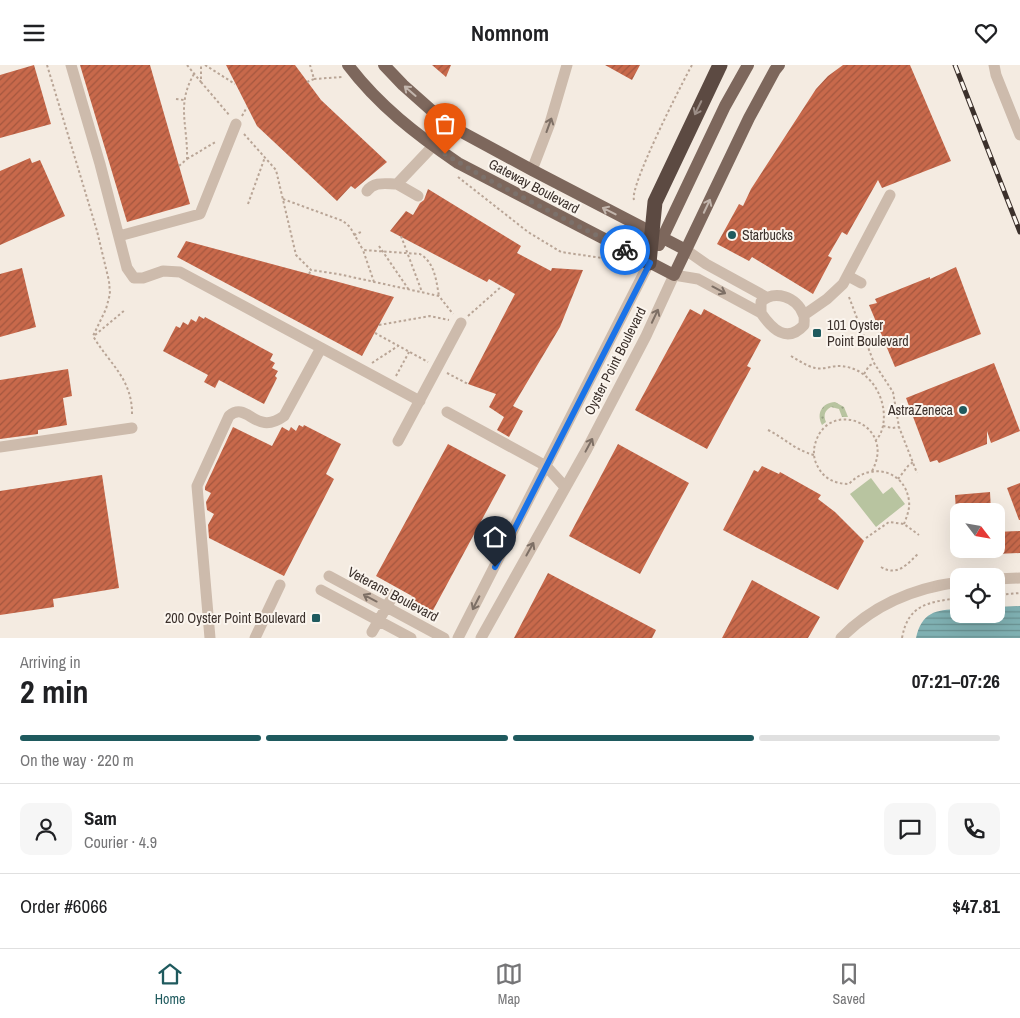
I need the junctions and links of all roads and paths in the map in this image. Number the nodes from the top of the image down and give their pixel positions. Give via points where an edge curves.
1 (47, 65) edge
2 (71, 65) edge
3 (187, 65) edge
4 (201, 65) edge
5 (205, 65) edge
6 (310, 65) edge
7 (384, 65) edge
8 (567, 65) edge
9 (692, 65) edge
10 (720, 65) edge
11 (748, 65) edge
12 (779, 65) edge
13 (994, 65) edge
14 (348, 71) edge
15 (194, 74) junction
16 (314, 79) junction
17 (201, 82) junction
18 (307, 82) dead end
19 (236, 84) dead end
20 (176, 99) dead end
21 (184, 101) junction
22 (235, 127) junction
23 (1020, 135) edge
24 (432, 146) junction
25 (265, 157) junction
26 (187, 159) junction
27 (179, 166) dead end
28 (532, 171) junction
29 (456, 176) dead end
30 (397, 184) junction
31 (371, 189) dead end
32 (890, 195) dead end
33 (418, 196) dead end
34 (282, 199) junction
35 (634, 200) dead end
36 (248, 204) dead end
37 (360, 232) dead end
38 (119, 235) junction
39 (354, 235) junction
40 (657, 235) junction
41 (401, 236) dead end
42 (379, 246) dead end
43 (363, 250) junction
44 (686, 250) junction
45 (384, 253) junction
46 (407, 254) junction
47 (616, 260) dead end
48 (650, 263) junction
49 (312, 270) junction
50 (309, 274) dead end
51 (674, 275) junction
52 (848, 276) junction
53 (374, 282) junction
54 (861, 283) dead end
55 (502, 286) dead end
56 (409, 290) junction
57 (422, 292) junction
58 (440, 296) junction
59 (766, 297) junction
60 (849, 297) dead end
61 (125, 310) dead end
62 (760, 313) junction
63 (804, 315) junction
64 (461, 323) junction
65 (379, 325) dead end
66 (375, 333) dead end
67 (93, 336) junction
68 (398, 345) junction
69 (321, 348) junction
70 (409, 352) junction
71 (791, 356) dead end
72 (874, 363) junction
73 (370, 364) dead end
74 (437, 367) junction
75 (864, 374) junction
76 (395, 377) dead end
77 (468, 384) dead end
78 (420, 401) junction
79 (447, 412) dead end
80 (883, 425) junction
81 (899, 427) junction
82 (132, 428) joint
83 (768, 430) dead end
84 (876, 440) junction
85 (398, 441) dead end
86 (0, 447) edge
87 (814, 455) junction
88 (913, 462) junction
89 (546, 466) junction
90 (872, 471) junction
91 (917, 473) dead end
92 (898, 479) junction
93 (565, 487) junction
94 (904, 523) junction
95 (919, 535) dead end
96 (866, 538) dead end
97 (919, 553) dead end
98 (881, 567) dead end
99 (329, 576) dead end
100 (1020, 578) edge
101 (1005, 579) edge
102 (950, 584) edge
103 (280, 585) dead end
104 (321, 590) dead end
105 (1020, 593) edge
106 (394, 594) dead end
107 (1005, 594) edge
108 (950, 599) edge
109 (386, 607) junction
110 (378, 621) junction
111 (372, 632) dead end
112 (210, 638) edge
113 (255, 638) edge
114 (411, 638) edge
115 (444, 638) edge
116 (458, 638) edge
117 (481, 638) edge
118 (841, 638) edge
119 (902, 638) edge

1 - 67 path via 109,281 106,309
2 - 38 street
3 - 15 path
4 - 17 path
5 - 19 path
6 - 16 path
28 -> 7 main road, Gateway Boulevard via 458,130 430,109
28 -> 8 street
9 - 35 path via 637,183 632,196
10 -> 40 highway via 654,203
11 - 40 main road
44 -> 12 main road, Oyster Point Boulevard via 749,118
13 - 23 street
14 - 16 path
14 - 24 main road, Gateway Boulevard
15 - 17 path
15 - 21 path
16 - 18 path
17 - 22 path
20 - 21 path
21 - 26 path
22 - 25 path
22 - 26 path
22 - 38 street via 200,214 146,223
24 - 30 street
24 - 48 main road, Gateway Boulevard via 485,178
25 - 34 path via 276,170
25 - 36 path
26 - 27 path
40 -> 28 main road, Gateway Boulevard
29 - 47 path via 528,232 561,252
30 - 31 street
30 - 33 street
32 - 52 street
34 - 39 path via 343,221
34 - 49 path via 296,255
37 - 39 path
38 - 69 street via 127,268 134,278 163,271 180,272
39 - 43 path
40 - 44 main road, Gateway Boulevard
40 - 48 highway
41 - 46 path
42 - 45 path
43 - 45 path
43 - 53 path
44 - 51 main road, Oyster Point Boulevard
44 - 59 street
45 - 46 path
45 - 56 path
46 - 57 path
46 - 58 path via 420,254 427,259
48 - 51 main road, Gateway Boulevard
48 - 89 street, Oyster Point Boulevard
49 - 50 path
49 - 53 path
51 -> 62 street via 698,279
93 -> 51 street, Oyster Point Boulevard via 646,336
52 - 54 street
52 - 63 street via 827,299
53 - 56 path
55 - 64 path
56 - 57 path
57 - 58 path
58 - 64 path
59 - 62 street via 761,302
59 - 63 street via 791,299
60 - 72 path
61 - 67 path
62 - 63 street via 774,329 790,335 804,325
64 - 65 path via 430,316
64 - 74 street
66 - 68 path
67 - 82 path via 126,383 132,408
68 - 70 path
68 - 73 path
69 - 78 street
69 - 112 street via 284,416 276,422 266,423 237,411 229,416 198,483
70 - 74 path
70 - 76 path
71 - 75 path via 818,369 839,366
72 - 75 path
72 - 81 path via 893,392
74 - 77 path
74 - 78 street
75 - 80 path via 882,399
78 - 85 street
79 - 89 street
80 - 81 path
80 - 84 path
81 - 88 path
82 - 86 street
83 - 87 path via 791,446
84 - 87 path via 865,425 848,419 839,420 830,423 817,437
84 - 90 path via 878,456
87 - 90 path via 821,472 837,483 849,484 856,477
88 - 91 path
88 - 92 path
89 - 93 street
89 -> 116 street, Oyster Point Boulevard
90 - 92 path
92 - 94 path via 906,489 909,501
117 -> 93 street, Oyster Point Boulevard
94 - 95 path
94 - 96 path via 889,522
97 - 98 path via 905,567 897,570 887,571
109 -> 99 street, Veterans Boulevard
100 - 101 street
102 - 118 street via 922,589 874,610
103 - 113 street
104 - 110 street
105 - 107 path
106 - 109 street
108 - 119 path via 912,612
109 - 110 street
109 - 115 street, Veterans Boulevard
110 - 111 street
110 - 114 street

